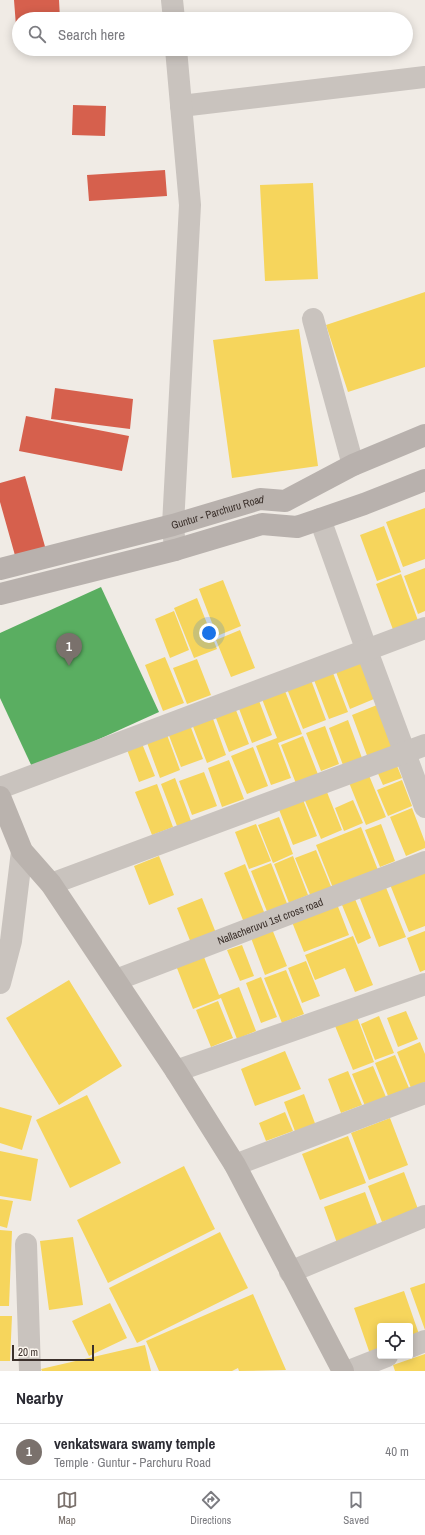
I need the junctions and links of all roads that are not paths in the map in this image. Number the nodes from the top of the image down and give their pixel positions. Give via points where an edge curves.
1 (172, 0) edge
2 (173, 12) edge
3 (177, 56) edge
4 (425, 76) edge
5 (181, 106) junction
6 (313, 319) dead end
7 (425, 436) edge
8 (353, 464) junction
9 (425, 480) edge
10 (320, 519) junction
11 (172, 525) junction
12 (175, 550) junction
13 (0, 569) edge
14 (0, 594) edge
15 (425, 628) edge
16 (367, 651) junction
17 (415, 749) edge
18 (0, 788) edge
19 (0, 797) edge
20 (425, 807) edge
21 (22, 851) junction
22 (425, 862) edge
23 (51, 884) junction
24 (116, 980) junction
25 (0, 983) edge
26 (425, 984) edge
27 (176, 1071) junction
28 (425, 1093) edge
29 (235, 1165) junction
30 (425, 1216) edge
31 (26, 1244) dead end
32 (290, 1272) junction
33 (425, 1341) edge
34 (413, 1346) edge
35 (379, 1359) edge
36 (30, 1371) edge
37 (343, 1371) edge
38 (349, 1371) edge

1 - 2 street
3 - 5 street
4 - 5 street
5 - 11 street via 190,206
6 - 8 street
7 - 8 main road, Guntur - Parchuru Road
8 - 11 main road, Guntur - Parchuru Road via 285,501 260,499
9 - 10 main road, Guntur - Parchuru Road
10 - 12 main road, Guntur - Parchuru Road via 296,527 262,524
10 - 16 street
11 - 12 street
11 - 13 main road, Guntur - Parchuru Road
12 - 14 main road, Guntur - Parchuru Road
15 - 16 street
16 - 17 street
16 - 18 street
17 - 20 street
17 - 23 street
19 - 21 main road
21 - 23 main road
21 - 25 street via 11,941
22 - 24 street, Nallacheruvu 1st cross road
23 - 24 main road
24 - 27 main road
26 - 27 street
27 - 29 main road
28 - 29 street
29 - 32 main road
30 - 32 street
31 - 36 street
32 - 37 main road
33 - 34 street
35 - 38 street

